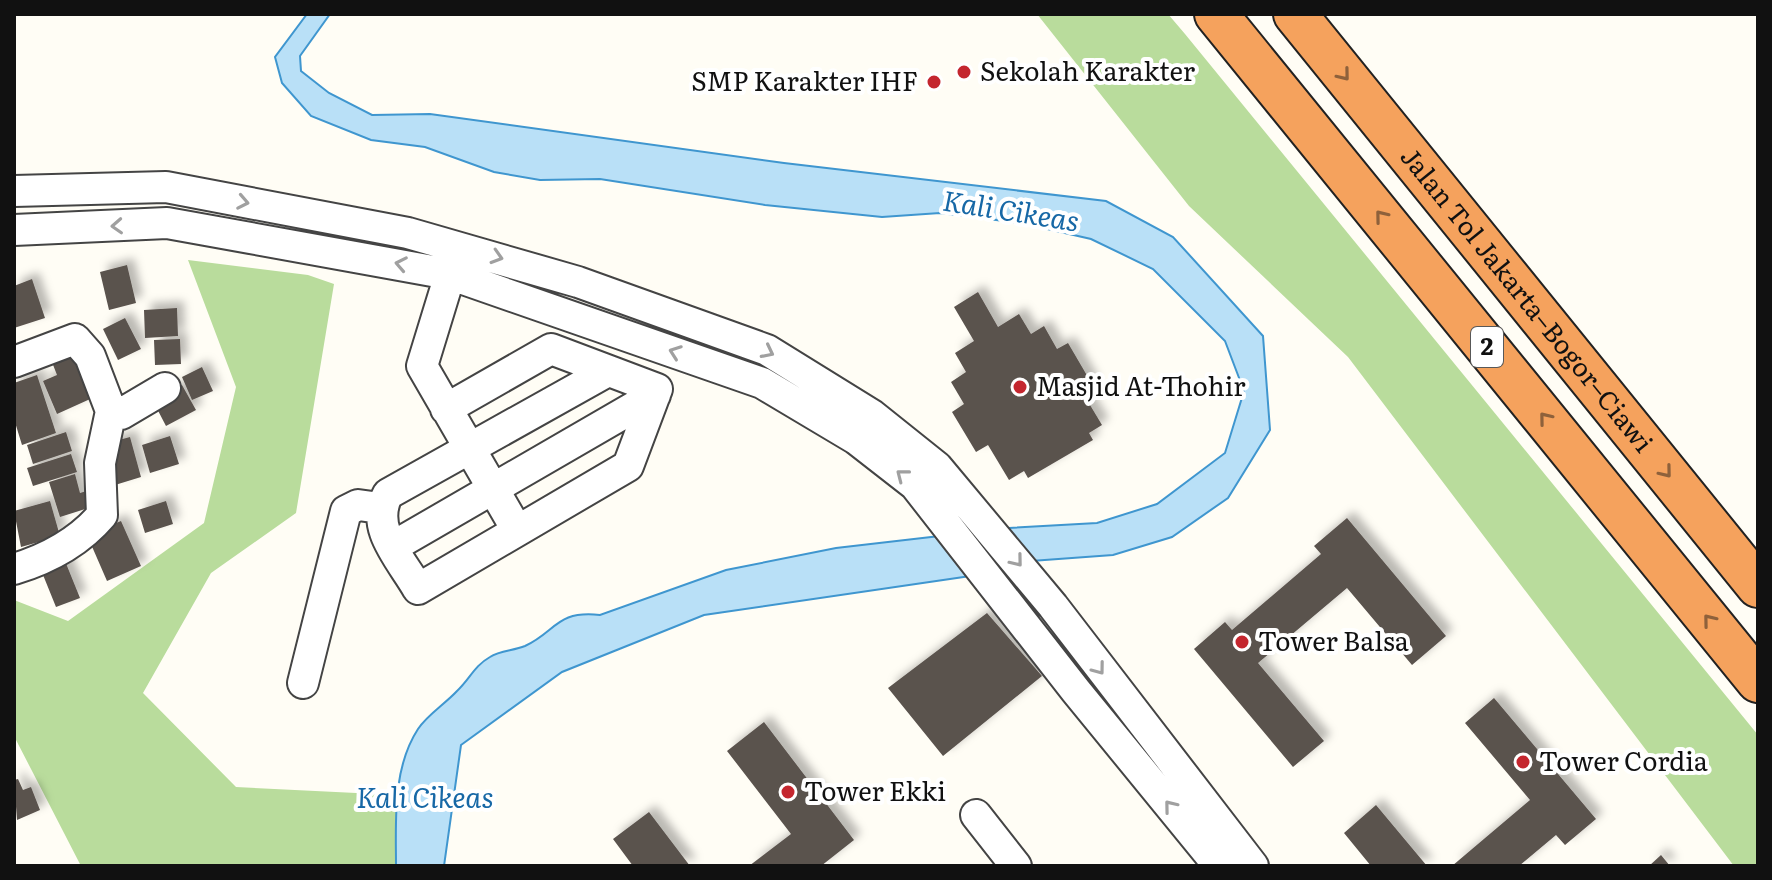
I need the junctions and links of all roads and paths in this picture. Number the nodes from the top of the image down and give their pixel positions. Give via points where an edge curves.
1 (1216, 14) edge
2 (1295, 14) edge
3 (166, 187) junction
4 (14, 191) edge
5 (167, 223) junction
6 (14, 230) edge
7 (460, 245) junction
8 (449, 274) junction
9 (578, 282) junction
10 (576, 316) junction
11 (14, 362) edge
12 (608, 371) junction
13 (165, 388) dead end
14 (655, 395) junction
15 (446, 409) junction
16 (111, 411) junction
17 (470, 449) junction
18 (493, 489) junction
19 (380, 508) junction
20 (517, 530) junction
21 (394, 546) junction
22 (15, 564) edge
23 (1758, 586) edge
24 (1758, 681) edge
25 (303, 683) dead end
26 (976, 815) dead end
27 (1209, 853) edge
28 (1016, 866) edge
29 (1253, 866) edge

24 -> 1 highway, 2
2 -> 23 highway, Jalan Tol Jakarta–Bogor–Ciawi / 2
3 - 4 street
3 - 5 street
3 -> 7 street
5 -> 6 street
8 -> 5 street
7 - 8 street
7 -> 9 street
8 - 10 street
8 - 15 street via 422,366
9 - 10 street
9 -> 27 street via 767,350 872,415 937,467 1053,606
27 -> 10 street via 903,475 856,439 762,383
11 - 16 street via 75,339 90,356
12 - 14 street via 657,389
12 - 15 street via 551,349
12 - 17 street
13 - 16 street via 121,414
14 - 18 street
14 - 20 street via 628,466
15 - 17 street
16 - 22 street via 100,463 102,515 42,560
17 - 18 street
17 - 19 street via 388,494
18 - 20 street
18 - 21 street
19 - 21 street via 380,527
19 - 25 street via 358,505 346,511
20 - 21 street via 418,589
26 - 28 street
27 - 29 street

